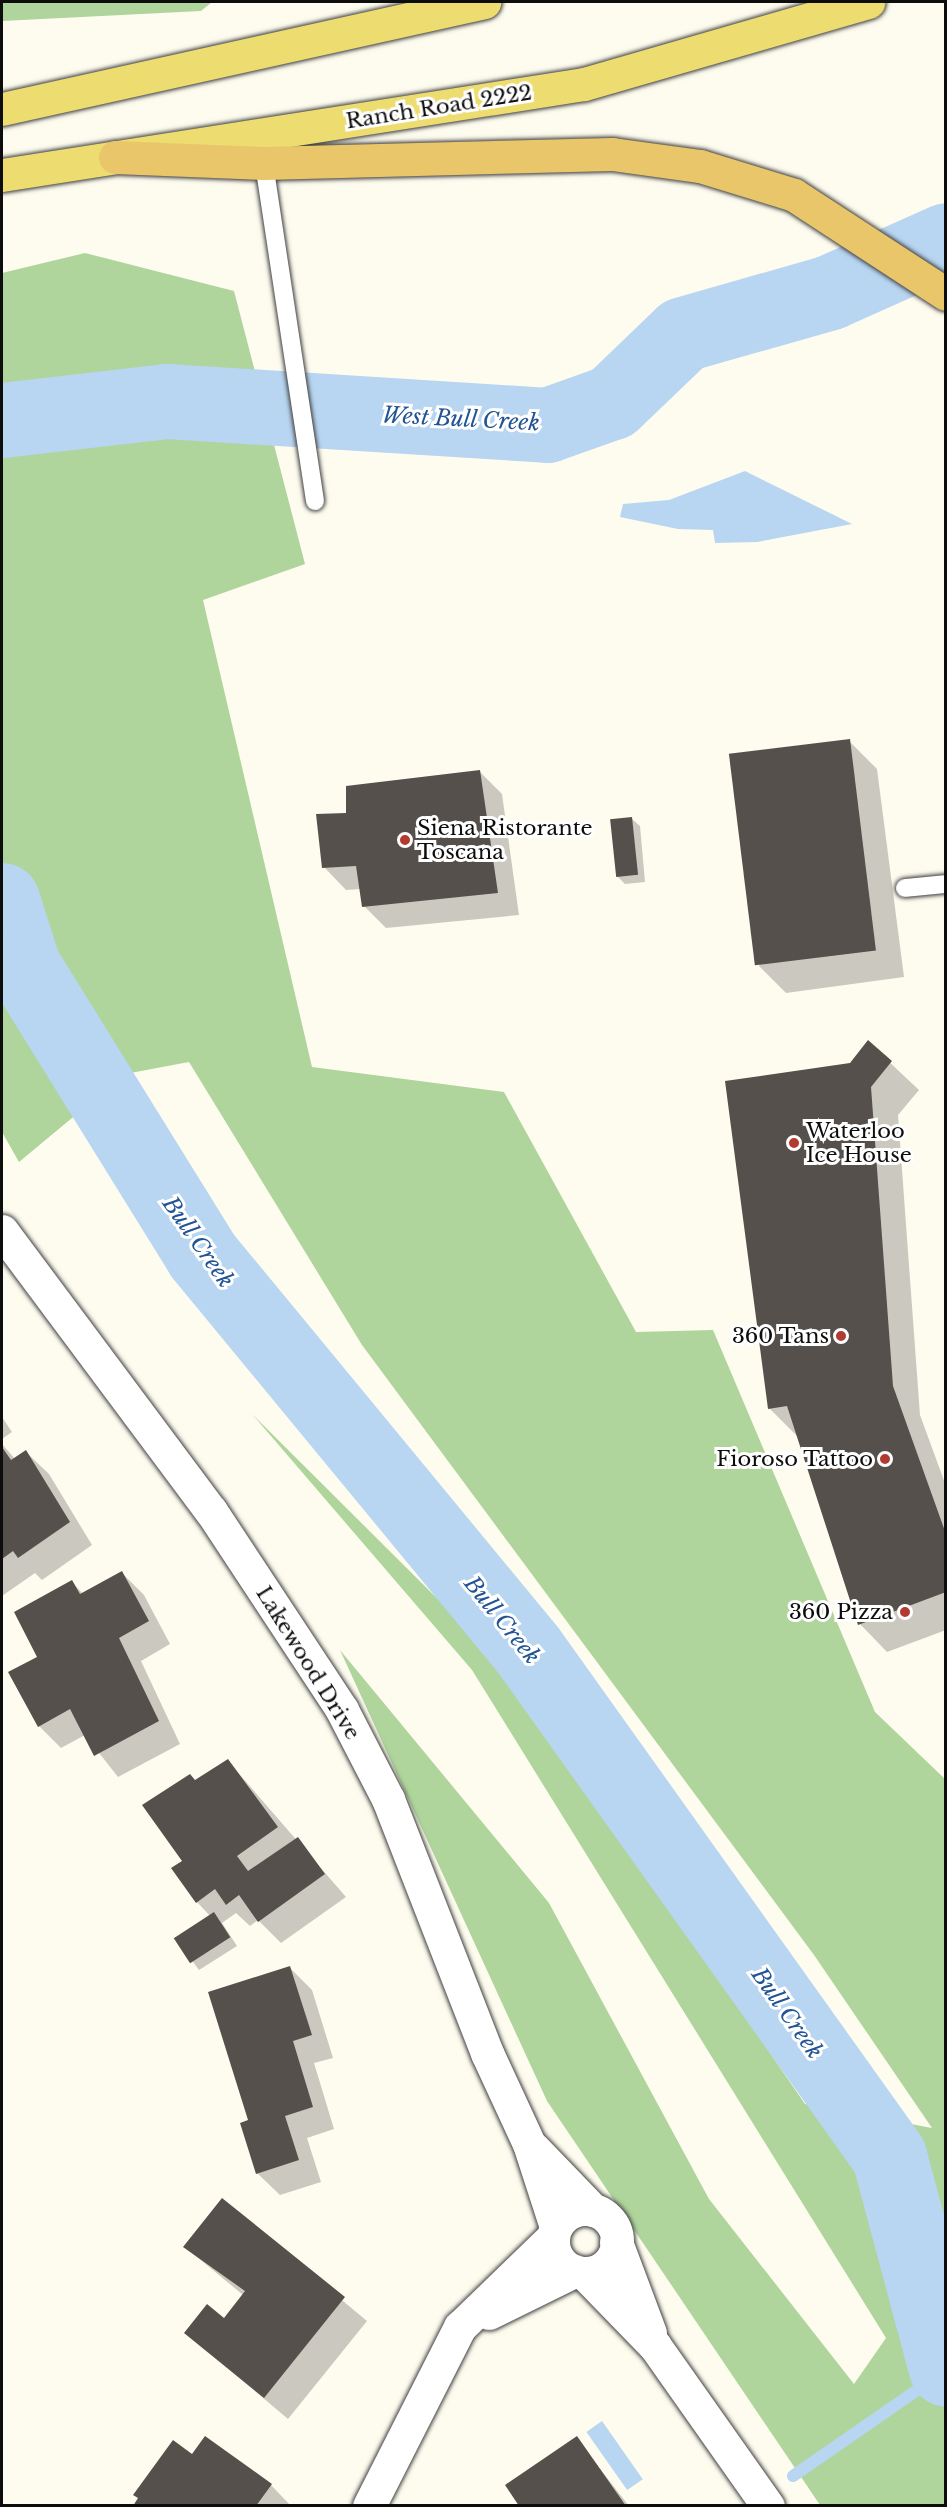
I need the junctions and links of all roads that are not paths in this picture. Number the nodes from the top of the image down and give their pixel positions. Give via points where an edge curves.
1 (484, 2) edge
2 (868, 2) edge
3 (2, 109) edge
4 (261, 148) junction
5 (115, 157) joint
6 (2, 175) edge
7 (945, 294) edge
8 (315, 501) dead end
9 (945, 884) edge
10 (905, 888) dead end
11 (2, 1231) edge
12 (529, 2144) junction
13 (593, 2210) junction
14 (555, 2232) junction
15 (616, 2242) junction
16 (579, 2272) junction
17 (460, 2327) junction
18 (655, 2346) junction
19 (369, 2505) edge
20 (768, 2505) edge

1 - 3 main road
2 - 4 main road, Ranch Road 2222 via 584,84
4 - 5 highway
4 - 7 highway via 612,154 700,166 794,195
4 - 8 lane via 277,277
5 - 6 main road
9 - 10 lane
11 - 12 street, Lakewood Drive via 211,1511 342,1710 388,1799 487,2053
12 - 13 street, Lakewood Drive
12 - 14 street, Lakewood Drive
13 - 14 street via 572,2212
13 - 15 street via 611,2223
14 - 16 street via 558,2259
14 - 17 street
15 - 16 street via 603,2267
15 - 18 street
16 - 17 street
16 - 18 street
17 - 19 street
18 - 20 street

